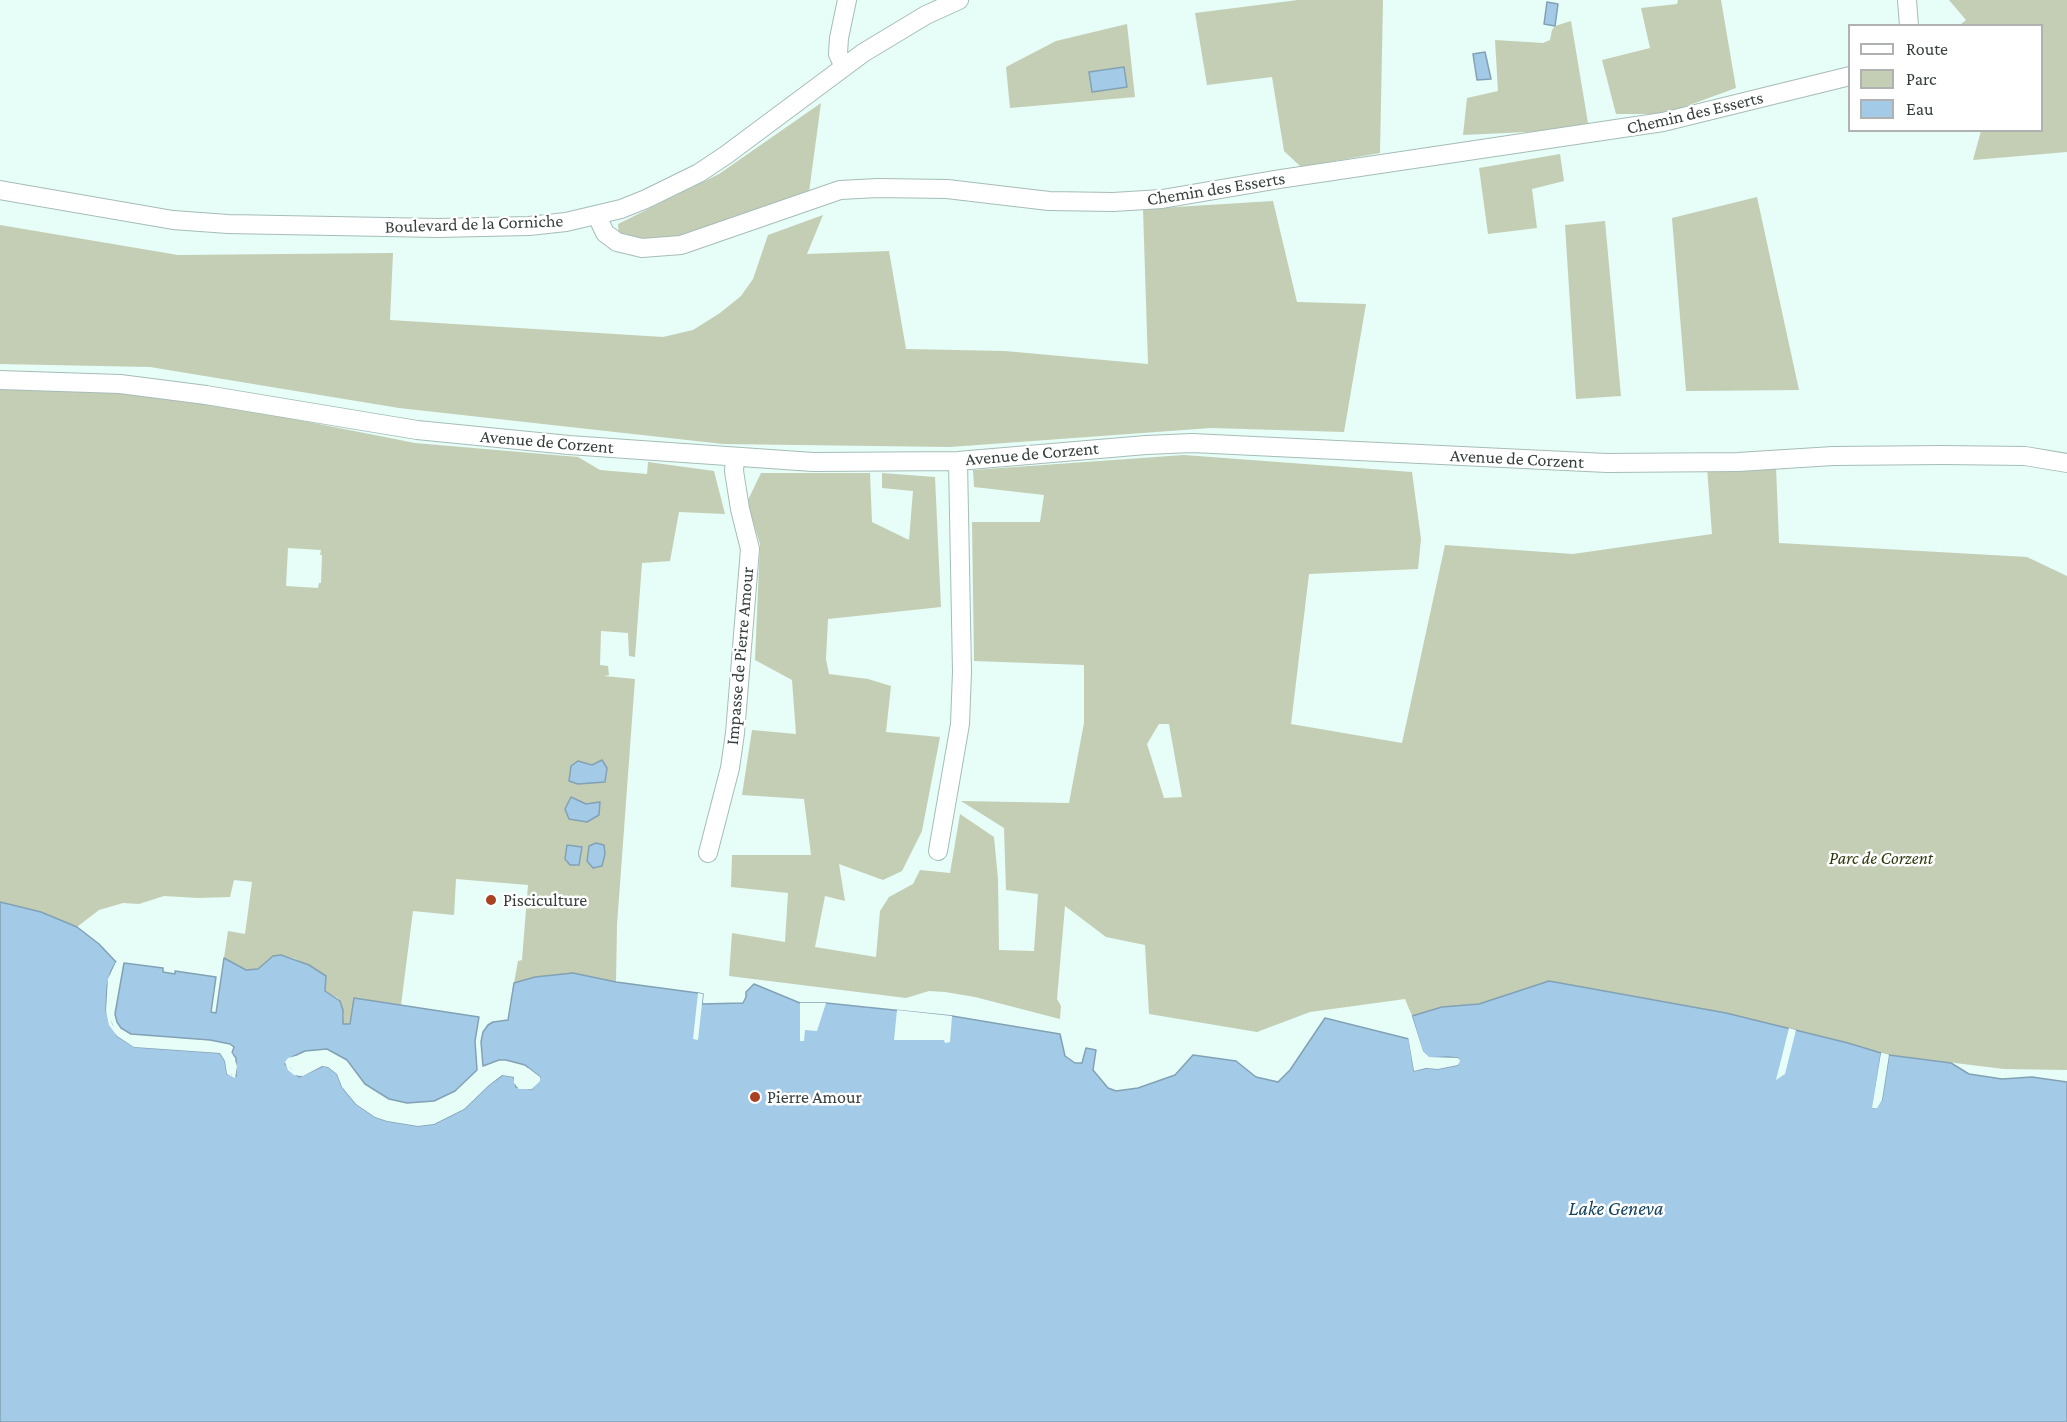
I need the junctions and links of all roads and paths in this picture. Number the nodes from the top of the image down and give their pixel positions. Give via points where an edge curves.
1 (847, 0) edge
2 (959, 0) edge
3 (1907, 0) edge
4 (1909, 24) edge
5 (844, 67) junction
6 (1848, 76) edge
7 (0, 190) edge
8 (597, 216) junction
9 (0, 380) edge
10 (735, 457) junction
11 (958, 460) junction
12 (2067, 463) edge
13 (938, 851) dead end
14 (708, 853) dead end

1 - 5 street via 838,54
2 - 5 street, Boulevard de la Corniche via 916,21
3 - 4 street
5 - 8 street, Boulevard de la Corniche via 699,173 646,200
6 - 8 street, Chemin des Esserts via 1652,124 1162,199 1048,201 947,189 840,190 681,245 642,248 617,242 605,233
7 - 8 street, Boulevard de la Corniche via 173,220 228,224 485,227
9 - 10 street, Avenue de Corzent via 129,385 417,430
10 - 11 street, Avenue de Corzent via 829,463
10 - 14 street, Impasse de Pierre Amour via 737,490 750,549 735,733
11 - 12 street, Avenue de Corzent via 1192,443 1607,463 1738,462 1850,455 2025,456
11 - 13 street via 960,723

